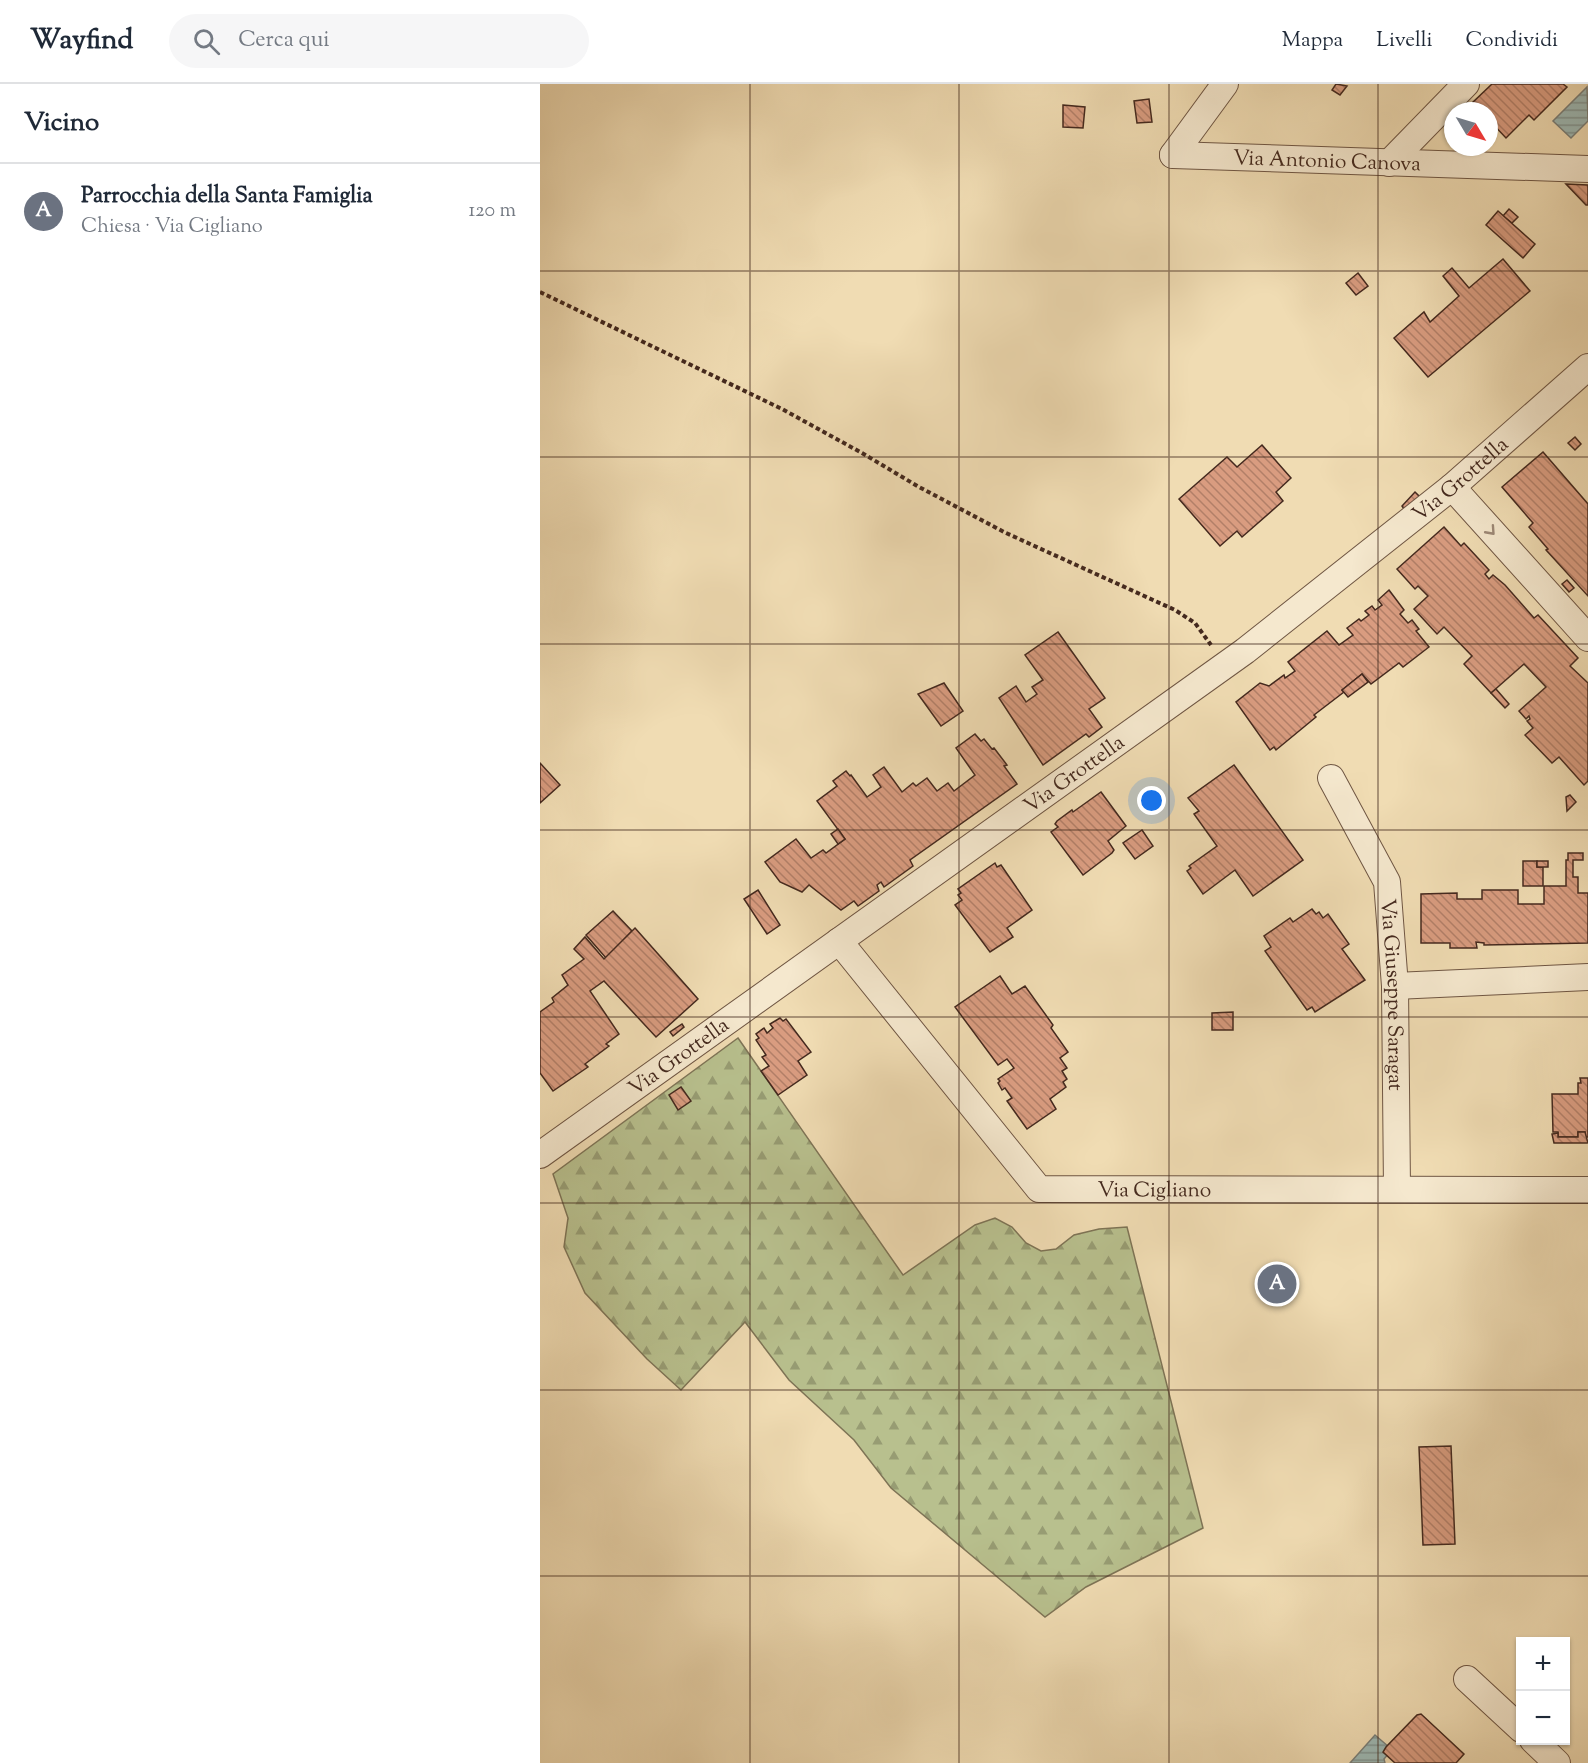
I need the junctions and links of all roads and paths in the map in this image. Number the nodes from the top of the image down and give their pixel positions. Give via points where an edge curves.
1 (1225, 84) edge
2 (1466, 84) edge
3 (1389, 163) junction
4 (1588, 169) edge
5 (540, 292) edge
6 (1588, 367) edge
7 (1452, 487) junction
8 (1588, 638) edge
9 (1222, 668) junction
10 (1331, 778) dead end
11 (839, 941) junction
12 (1588, 977) edge
13 (1395, 986) junction
14 (540, 1155) edge
15 (1396, 1189) junction
16 (1588, 1190) edge
17 (1467, 1679) dead end
18 (1516, 1724) edge
19 (1538, 1745) edge
20 (1557, 1763) edge

1 - 3 street, Via Antonio Canova via 1173,155
2 - 3 street
3 - 4 street, Via Antonio Canova
5 - 9 path via 782,409 1006,533 1175,610 1195,623
6 - 7 street, Via Grottella
7 -> 8 street
7 - 9 street, Via Grottella
9 - 11 street, Via Grottella
10 - 13 street, Via Giuseppe Saragat via 1387,882
11 - 14 street, Via Grottella
11 - 15 street, Via Cigliano via 1039,1189
12 - 13 street
13 - 15 street, Via Giuseppe Saragat
15 - 16 street, Via Cigliano
17 - 18 street
19 - 20 street

